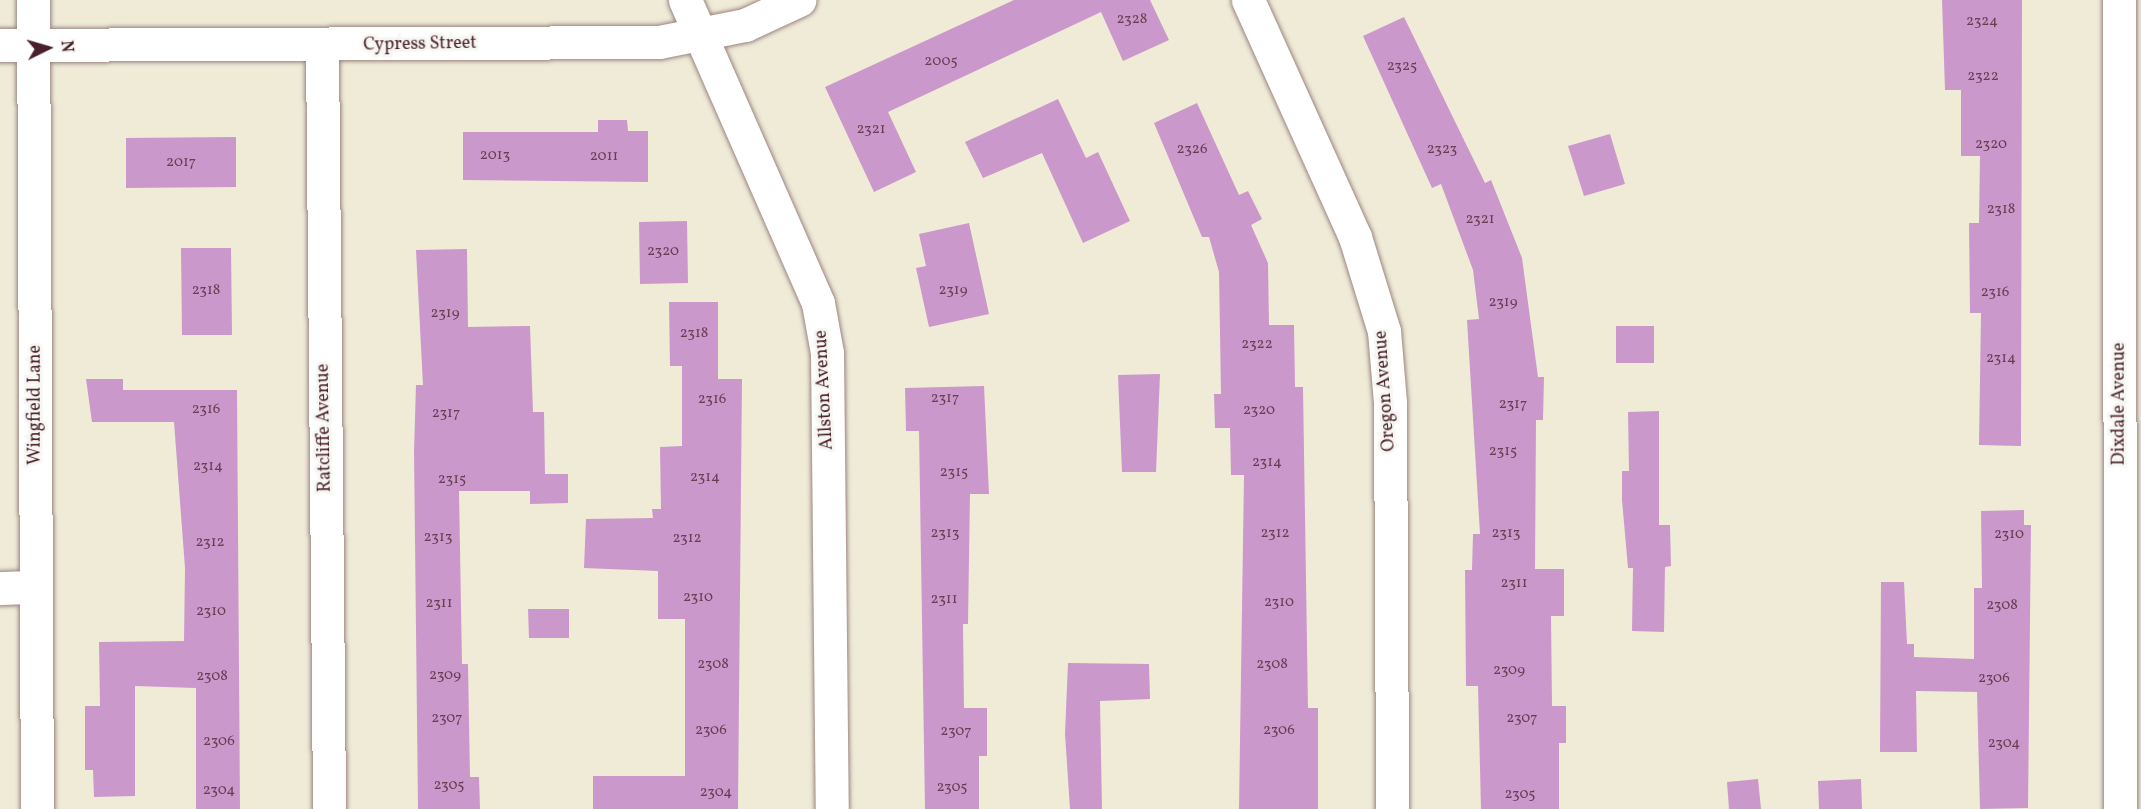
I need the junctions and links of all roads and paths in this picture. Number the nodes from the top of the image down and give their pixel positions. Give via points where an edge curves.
1 (33, 0) edge
2 (685, 0) edge
3 (799, 0) edge
4 (1248, 0) edge
5 (2119, 0) edge
6 (700, 34) junction
7 (0, 45) edge
8 (321, 46) junction
9 (33, 49) junction
10 (35, 587) junction
11 (0, 588) edge
12 (37, 809) edge
13 (329, 809) edge
14 (832, 809) edge
15 (1392, 809) edge
16 (2120, 809) edge

1 - 9 street, Wingfield Lane
2 - 6 street, Allston Avenue
3 - 6 street, Cypress Street via 745,24
4 - 15 street, Oregon Avenue via 1355,237 1384,332 1390,403
5 - 16 street, Dixdale Avenue
6 - 8 street, Cypress Street via 659,42
6 - 14 street, Allston Avenue via 801,260 818,303 825,343
7 - 9 street, Cypress Street
8 - 9 street, Cypress Street
8 - 13 street, Ratcliffe Avenue
9 - 10 street, Wingfield Lane
10 - 11 street
10 - 12 street, Wingfield Lane

